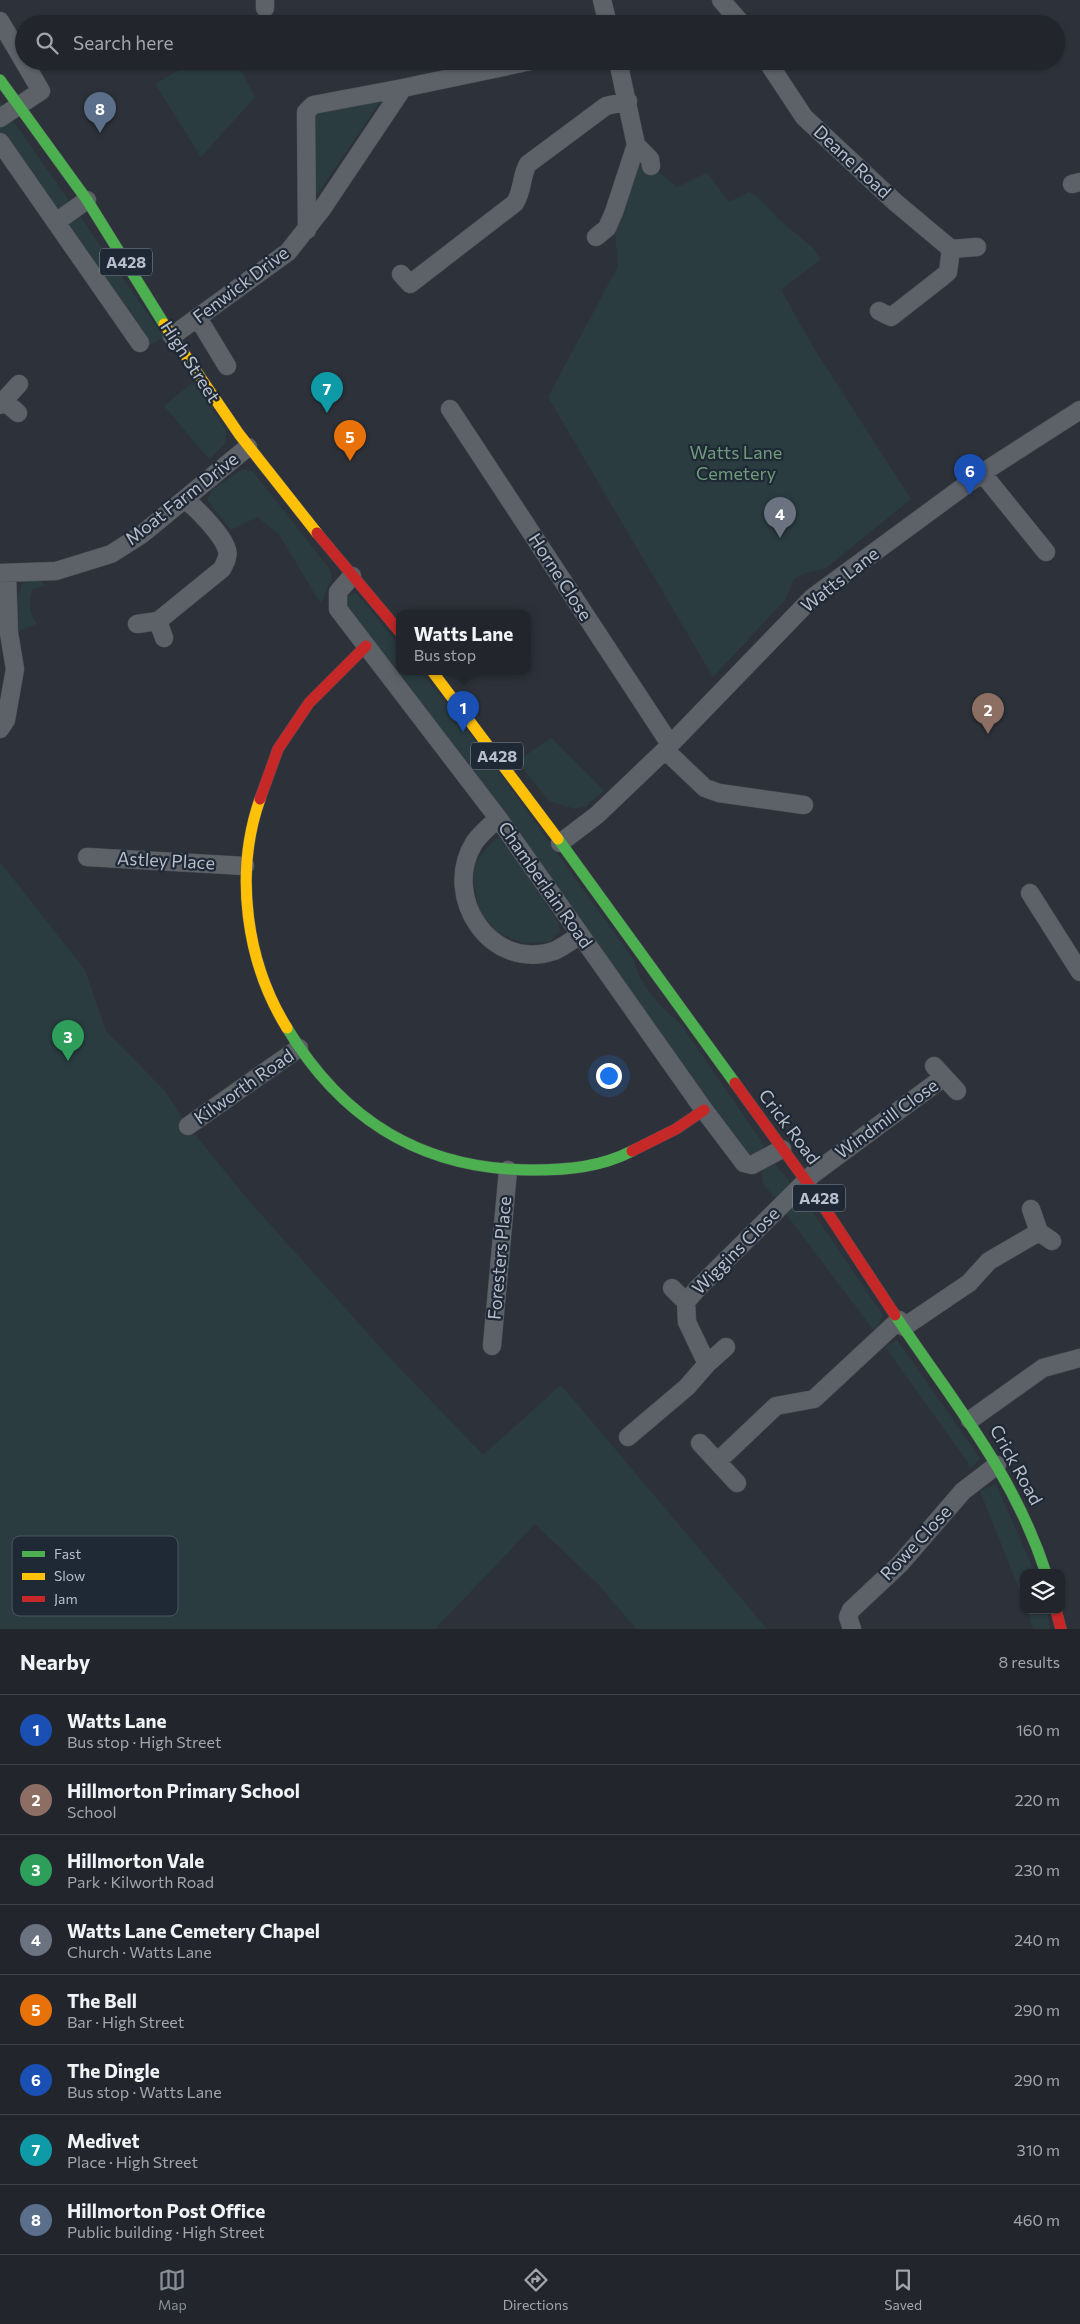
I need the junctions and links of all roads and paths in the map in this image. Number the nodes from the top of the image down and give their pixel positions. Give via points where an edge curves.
1 (602, 0) edge
2 (721, 0) edge
3 (606, 15) edge
4 (734, 15) edge
5 (1, 23) edge
6 (15, 47) edge
7 (29, 70) edge
8 (488, 70) edge
9 (620, 70) edge
10 (773, 70) edge
11 (0, 80) edge
12 (403, 88) junction
13 (628, 101) junction
14 (18, 104) junction
15 (0, 118) edge
16 (0, 142) edge
17 (636, 145) junction
18 (651, 166) dead end
19 (87, 200) junction
20 (56, 222) junction
21 (307, 230) junction
22 (596, 236) dead end
23 (977, 247) dead end
24 (951, 249) junction
25 (401, 274) dead end
26 (198, 318) junction
27 (888, 319) dead end
28 (172, 336) junction
29 (140, 342) dead end
30 (228, 366) dead end
31 (19, 384) dead end
32 (2, 403) edge
33 (450, 410) dead end
34 (1080, 410) edge
35 (18, 413) dead end
36 (248, 447) junction
37 (982, 473) junction
38 (185, 499) junction
39 (1046, 552) dead end
40 (4, 573) edge
41 (352, 576) junction
42 (137, 624) dead end
43 (396, 627) edge
44 (366, 646) junction
45 (435, 675) edge
46 (0, 729) edge
47 (667, 747) junction
48 (804, 805) dead end
49 (498, 818) junction
50 (560, 843) junction
51 (87, 857) dead end
52 (245, 866) junction
53 (1030, 893) dead end
54 (580, 935) junction
55 (1080, 972) edge
56 (299, 1048) junction
57 (958, 1092) dead end
58 (704, 1110) junction
59 (188, 1126) dead end
60 (782, 1149) junction
61 (508, 1170) junction
62 (806, 1180) junction
63 (1031, 1210) dead end
64 (672, 1288) dead end
65 (686, 1302) junction
66 (901, 1324) junction
67 (492, 1346) dead end
68 (726, 1347) dead end
69 (1080, 1358) edge
70 (707, 1364) junction
71 (970, 1420) junction
72 (628, 1437) dead end
73 (700, 1443) dead end
74 (718, 1461) junction
75 (997, 1465) junction
76 (737, 1483) dead end
77 (1045, 1569) edge
78 (1057, 1614) edge
79 (852, 1629) edge
80 (1061, 1629) edge

1 - 3 street
2 - 4 street
5 - 6 street
7 - 14 street via 41,91
8 - 12 street
9 - 13 street
10 - 24 street, Deane Road via 804,117
11 - 14 main road, High Street / A428
12 - 21 street, Fenwick Drive
12 - 21 street via 308,108
13 - 17 street
13 - 25 street via 606,106 528,164 515,203 410,284
14 - 15 street
14 - 19 main road, High Street / A428
16 - 20 street, High Street
17 - 18 street via 650,159
17 - 22 street via 607,228
19 - 20 street
19 - 28 main road, High Street / A428
20 - 29 street, High Street via 116,295
21 - 26 street, Fenwick Drive via 288,252
23 - 24 street
24 - 27 street via 948,272
26 - 28 street, Fenwick Drive
26 - 30 street
28 - 36 main road, High Street / A428
31 - 32 street
32 - 35 street
33 - 47 street, Horne Close
34 - 37 street, Watts Lane
36 - 38 street, Moat Farm Drive
36 - 41 main road, High Street / A428
37 - 39 street
37 - 47 street, Watts Lane via 812,598
38 - 40 street, Moat Farm Drive via 141,535 111,554 56,572
38 - 42 street via 224,544 228,552 222,569 161,630
40 - 46 street via 15,670 6,720
41 - 43 main road, High Street / A428
41 - 44 street, Chamberlain Road via 338,592 338,609
44 - 49 street, Chamberlain Road
44 - 52 main road via 309,703 278,749 254,816
45 - 50 main road, A428
47 - 48 street, Horne Close via 705,788 719,793
47 - 50 street, Watts Lane via 597,815
49 - 54 street, Chamberlain Road
49 - 54 street via 474,843 463,876 467,908 484,934 506,949 531,953 554,950
50 - 60 main road, Crick Road / A428
51 - 52 street, Astley Place
52 - 56 main road via 252,941 272,1002
53 - 55 street
54 - 58 street, Chamberlain Road
56 - 59 street, Kilworth Road
56 - 61 main road via 351,1107 399,1141 462,1164
57 - 62 street, Windmill Close via 939,1071
58 - 60 street, Chamberlain Road via 744,1163 752,1164
58 - 61 main road via 676,1130 613,1161 566,1170
60 - 62 main road, Crick Road / A428
61 - 67 street, Foresters Place
62 - 65 street, Wiggins Close
62 - 66 main road, Crick Road / A428
63 - 66 street via 1046,1237 988,1261 968,1283
64 - 65 street, Wiggins Close
65 - 70 street, Wiggins Close via 686,1322
66 - 71 main road, Crick Road / A428
66 - 74 street via 814,1399 776,1406
68 - 70 street
69 - 71 street via 1043,1368
70 - 72 street via 687,1387
71 - 75 main road, Crick Road / A428
73 - 74 street
74 - 76 street
75 - 77 main road, Crick Road / A428 via 1020,1505
75 - 79 street, Rowe Close via 963,1490 900,1564 851,1610 848,1617
78 - 80 main road

